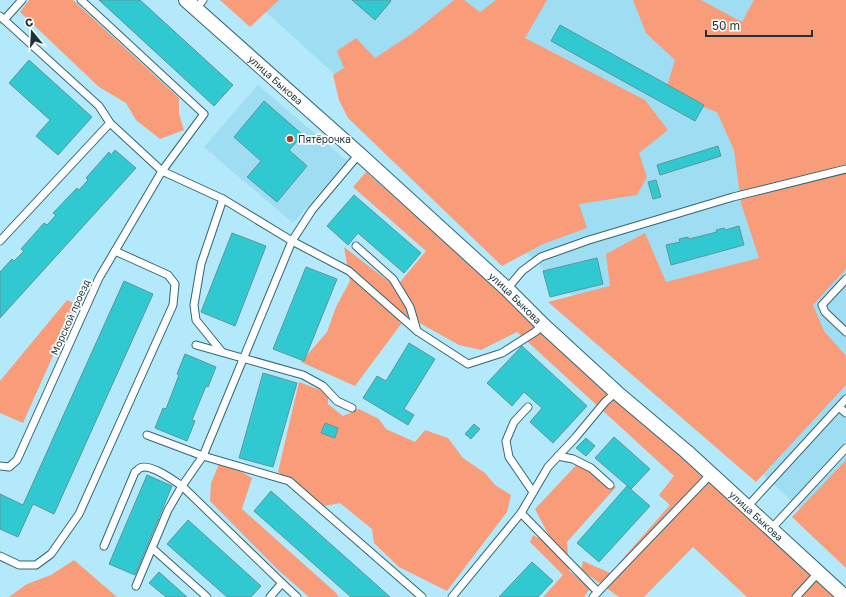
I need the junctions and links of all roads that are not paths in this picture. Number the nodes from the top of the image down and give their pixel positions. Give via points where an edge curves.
1 (22, 0) edge
2 (82, 0) edge
3 (195, 3) edge
4 (2, 18) edge
5 (110, 123) junction
6 (359, 154) junction
7 (846, 169) edge
8 (162, 171) junction
9 (223, 199) junction
10 (292, 240) junction
11 (0, 241) edge
12 (356, 246) dead end
13 (115, 251) junction
14 (846, 278) edge
15 (507, 289) junction
16 (543, 325) junction
17 (417, 331) junction
18 (846, 332) edge
19 (196, 345) dead end
20 (222, 352) junction
21 (243, 358) junction
22 (616, 392) junction
23 (846, 399) edge
24 (528, 407) dead end
25 (839, 407) junction
26 (352, 408) dead end
27 (846, 413) edge
28 (148, 435) dead end
29 (846, 448) edge
30 (203, 456) junction
31 (558, 456) junction
32 (0, 466) edge
33 (711, 474) junction
34 (610, 485) dead end
35 (182, 486) junction
36 (533, 492) junction
37 (747, 507) junction
38 (522, 513) junction
39 (771, 529) junction
40 (104, 546) dead end
41 (152, 548) junction
42 (0, 556) edge
43 (818, 572) junction
44 (282, 583) junction
45 (136, 586) dead end
46 (595, 594) edge
47 (208, 597) edge
48 (270, 597) edge
49 (297, 597) edge
50 (422, 597) edge
51 (452, 597) edge
52 (796, 597) edge
53 (845, 597) edge

1 - 4 lane
2 - 8 lane, Морской проезд via 204,114
3 - 6 street, улица Быкова
4 - 5 lane via 99,106
5 - 8 lane
5 - 11 lane
6 - 10 lane via 312,210
6 - 15 street, улица Быкова
7 - 15 lane via 733,197 589,240 541,257 522,271
8 - 9 lane
8 - 13 lane, Морской проезд
9 - 10 lane
9 - 20 lane via 201,264 194,305 196,320
10 - 17 lane via 349,271
10 - 21 lane
12 - 17 lane via 393,279 410,308
13 - 32 lane, Морской проезд via 99,278 17,460 9,467
13 - 42 lane via 168,275 175,284 173,305 79,514 51,554 36,564 19,565
14 - 18 lane via 822,305 825,312
15 - 16 street, улица Быкова
16 - 17 lane via 502,353 468,364
16 - 22 street, улица Быкова
19 - 20 lane
20 - 21 lane
21 - 26 lane via 303,375 323,386 337,401
21 - 30 lane
22 - 31 lane
22 - 33 street, улица Быкова
23 - 25 lane
24 - 36 lane via 514,422 506,441 509,457
25 - 27 lane
25 - 37 lane
28 - 30 lane
29 - 39 lane
30 - 35 lane
30 - 50 lane via 289,481
31 - 34 lane via 573,459 591,468
31 - 36 lane via 548,466
33 - 37 street, улица Быкова
33 - 46 lane
35 - 40 lane via 164,474 148,467 140,467 135,472
35 - 41 lane via 168,510
35 - 44 lane
36 - 38 lane
37 - 39 street, улица Быкова
38 - 46 lane
38 - 51 lane
39 - 43 street, улица Быкова
41 - 45 lane
41 - 47 lane
43 - 52 lane
43 - 53 street, улица Быкова
44 - 48 lane
44 - 49 lane

